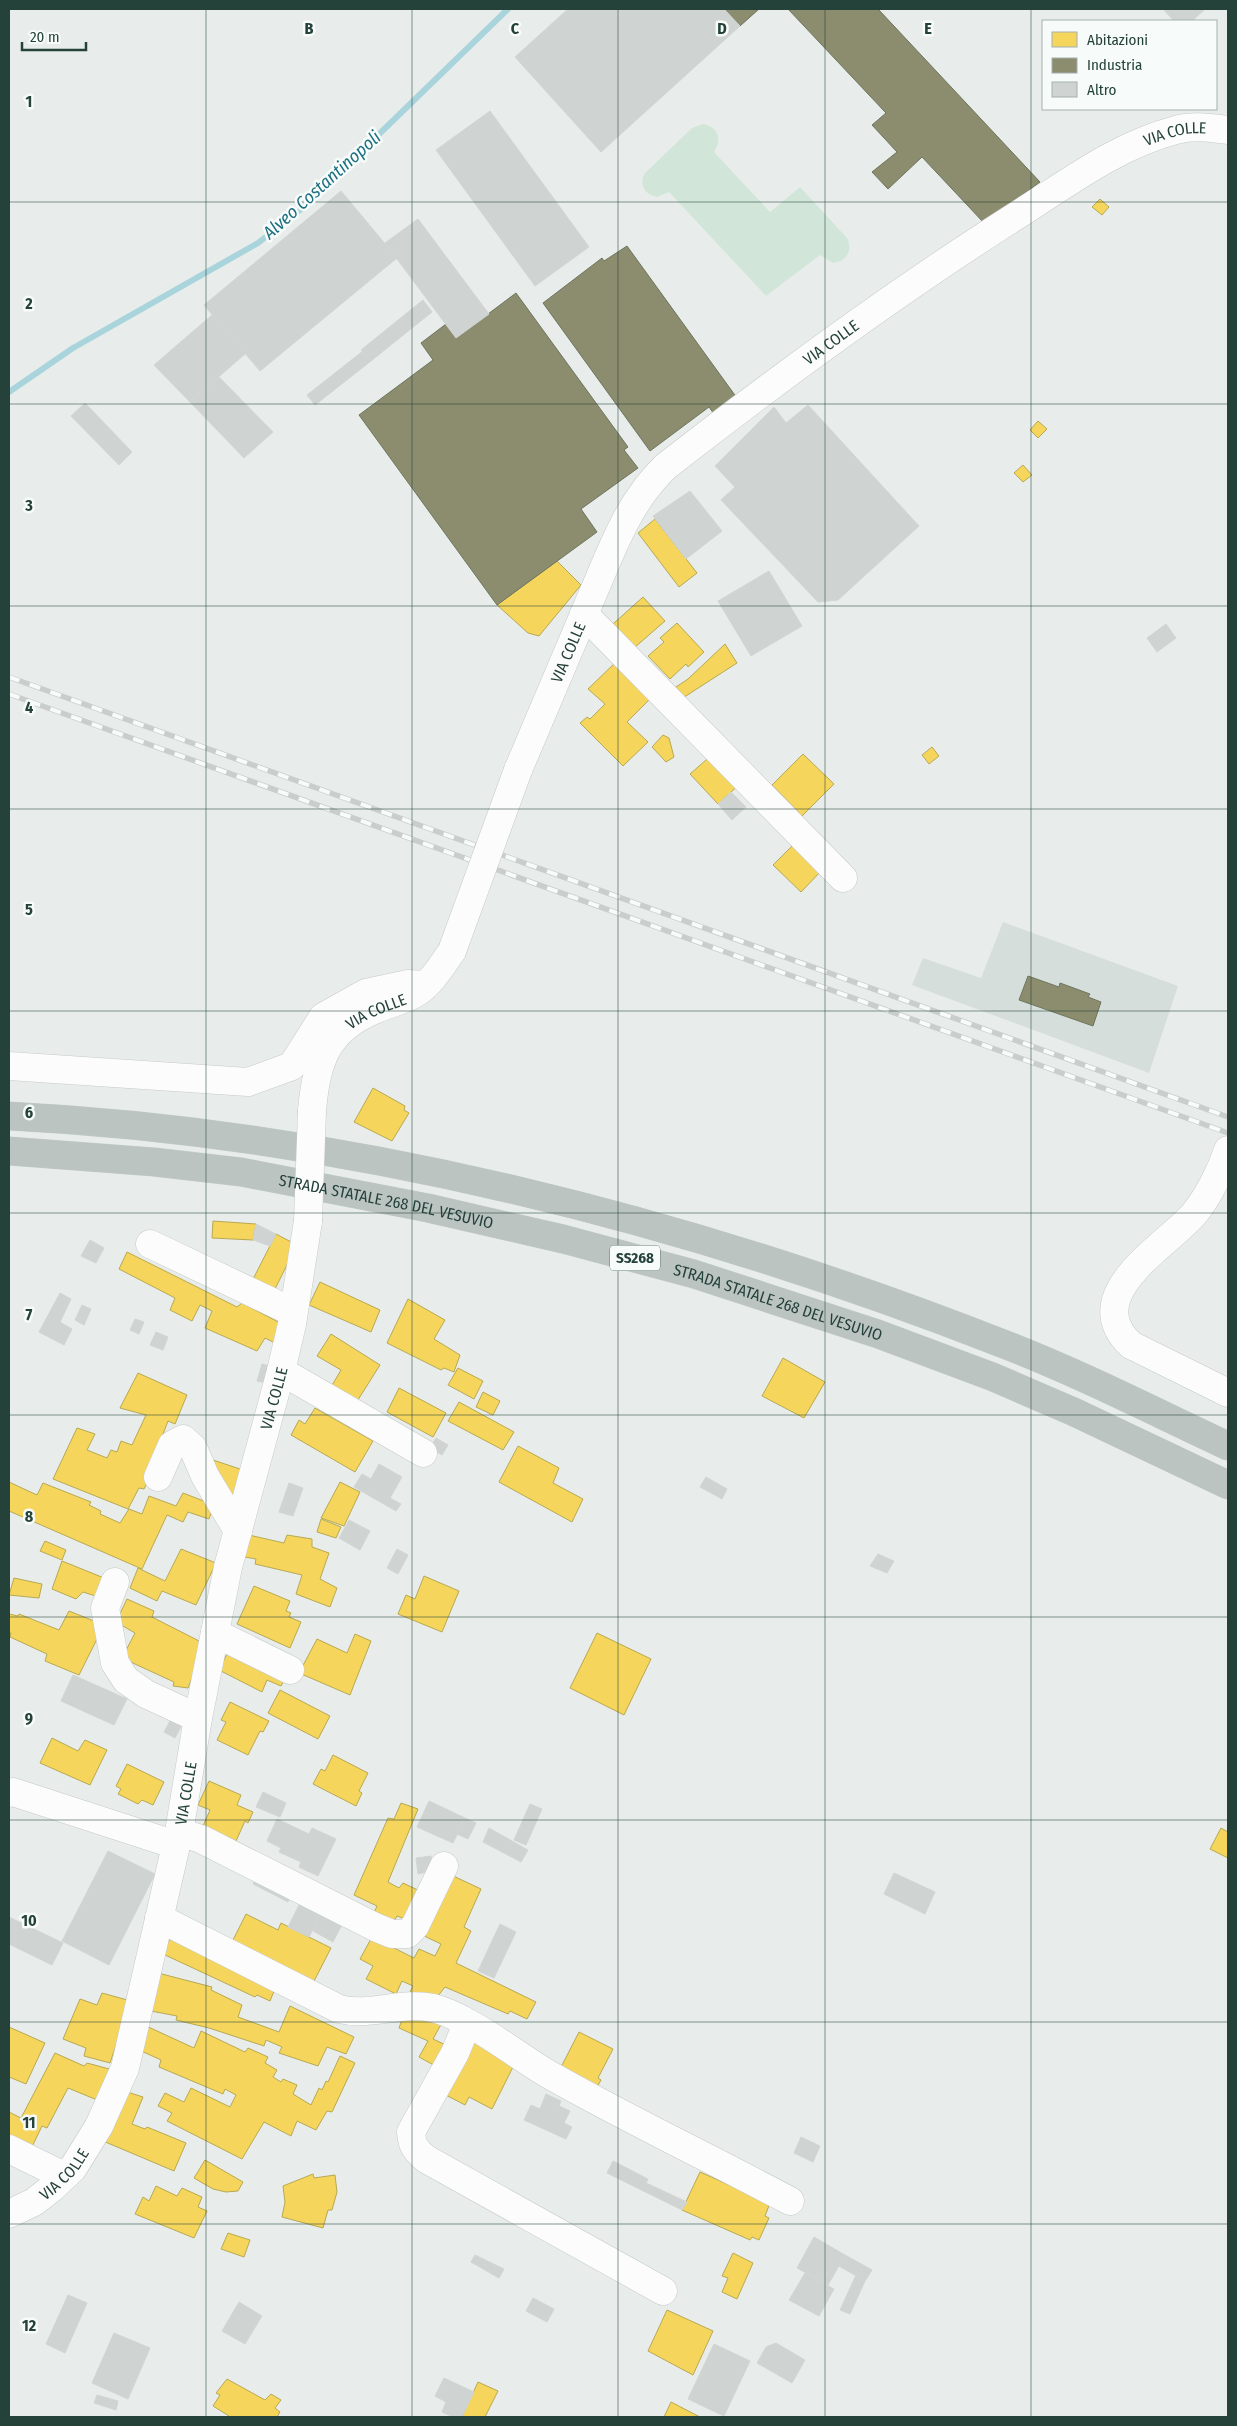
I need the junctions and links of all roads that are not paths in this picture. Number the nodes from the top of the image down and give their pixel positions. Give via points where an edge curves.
1 (1228, 130) edge
2 (584, 614) junction
3 (843, 878) dead end
4 (426, 985) junction
5 (9, 1066) edge
6 (9, 1116) edge
7 (9, 1151) edge
8 (1226, 1156) edge
9 (150, 1244) dead end
10 (293, 1312) junction
11 (281, 1371) junction
12 (1228, 1393) edge
13 (1228, 1446) edge
14 (423, 1452) dead end
15 (158, 1477) dead end
16 (1228, 1485) edge
17 (238, 1531) junction
18 (115, 1582) dead end
19 (214, 1633) junction
20 (290, 1670) dead end
21 (198, 1718) junction
22 (9, 1794) edge
23 (177, 1838) junction
24 (444, 1866) dead end
25 (159, 1918) junction
26 (467, 2024) junction
27 (9, 2149) edge
28 (64, 2176) junction
29 (790, 2201) dead end
30 (9, 2214) edge
31 (663, 2291) dead end

1 - 2 street, VIA COLLE via 1204,127 1174,130 1101,162 958,253 772,384 647,484 632,506
2 - 3 street
2 - 4 street, VIA COLLE, bridge via 518,770 452,951
4 - 5 street via 408,984 366,993 323,1017 292,1066 248,1082
4 - 10 street, VIA COLLE, bridge via 408,998 373,1010 343,1029 325,1050 315,1077 308,1220
6 - 13 highway, SS268 via 154,1128 332,1153 603,1213 802,1271 912,1309 1038,1358
7 - 16 highway, STRADA STATALE 268 DEL VESUVIO / SS268 via 241,1172 438,1210 685,1271 789,1303 993,1376
8 - 12 street via 1195,1213 1128,1276 1116,1303 1115,1320 1119,1334 1131,1345
9 - 10 street
10 - 11 street, VIA COLLE
11 - 14 street
11 - 17 street, VIA COLLE
15 - 17 street via 172,1445 183,1440 193,1448 205,1476
17 - 19 street, VIA COLLE
18 - 21 street via 105,1608 115,1663 126,1680 146,1694
19 - 20 street
19 - 21 street, VIA COLLE
21 - 23 street, VIA COLLE
22 - 23 street via 13,1792
23 - 24 street via 201,1839 392,1934 407,1934 415,1926
23 - 25 street, VIA COLLE
25 - 26 street via 339,2009 353,2013 432,2008 452,2014
25 - 28 street, VIA COLLE via 125,2068 99,2126 73,2168
26 - 29 street via 548,2074
26 - 31 street via 411,2132 412,2145 426,2159
27 - 28 street
28 - 30 street, VIA COLLE via 34,2202

